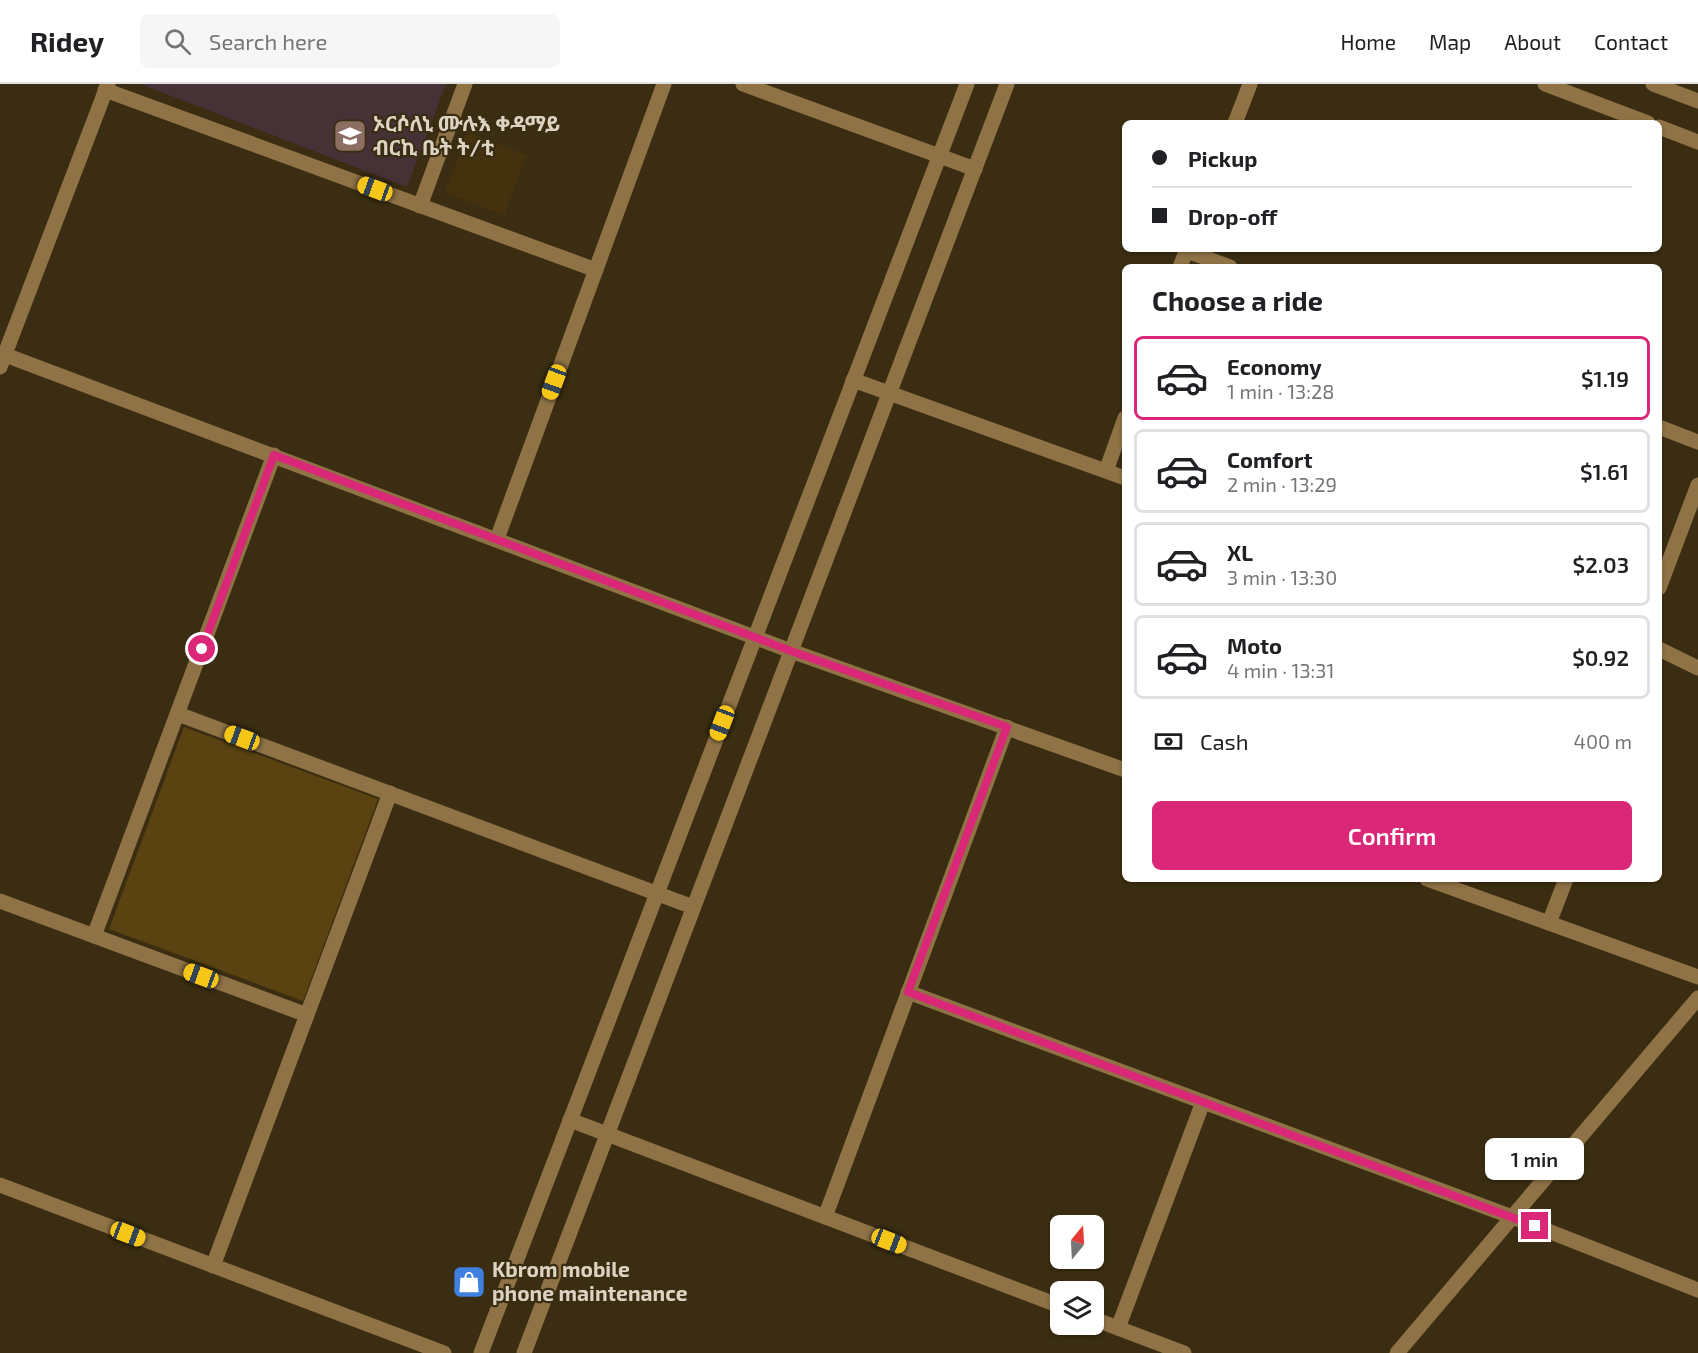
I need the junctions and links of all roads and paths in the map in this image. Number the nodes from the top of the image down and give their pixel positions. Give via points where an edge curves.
1 (465, 84) edge
2 (664, 84) edge
3 (743, 84) edge
4 (967, 84) edge
5 (1007, 84) edge
6 (1250, 84) edge
7 (1545, 84) edge
8 (1653, 84) edge
9 (106, 87) edge
10 (1698, 101) edge
11 (1236, 120) edge
12 (1640, 120) edge
13 (1662, 128) edge
14 (1698, 142) edge
15 (939, 156) junction
16 (975, 169) junction
17 (420, 206) junction
18 (1192, 252) edge
19 (1222, 264) edge
20 (596, 270) junction
21 (2, 358) edge
22 (853, 380) junction
23 (889, 393) junction
24 (1122, 426) edge
25 (1662, 428) edge
26 (1698, 442) edge
27 (274, 455) junction
28 (1106, 471) junction
29 (1122, 477) edge
30 (1698, 485) edge
31 (497, 539) junction
32 (1662, 580) edge
33 (755, 638) junction
34 (1662, 650) edge
35 (791, 651) junction
36 (1698, 668) edge
37 (178, 714) junction
38 (1007, 727) junction
39 (1122, 769) edge
40 (390, 794) junction
41 (1435, 882) edge
42 (1565, 882) edge
43 (657, 893) junction
44 (0, 901) edge
45 (693, 907) junction
46 (1549, 923) junction
47 (94, 936) junction
48 (1698, 977) edge
49 (908, 992) junction
50 (1698, 998) edge
51 (307, 1015) junction
52 (1203, 1102) junction
53 (570, 1120) junction
54 (607, 1134) junction
55 (0, 1185) edge
56 (825, 1217) junction
57 (1515, 1218) junction
58 (213, 1266) junction
59 (1698, 1290) edge
60 (1050, 1302) edge
61 (1104, 1323) edge
62 (1118, 1328) junction
63 (444, 1353) edge
64 (481, 1353) edge
65 (524, 1353) edge
66 (1184, 1353) edge
67 (1397, 1353) edge

1 - 17 street
2 - 20 street
3 - 15 street
4 - 15 street
5 - 16 street
6 - 11 street
7 - 12 street
8 - 10 street
9 - 17 street
9 - 21 street
13 - 14 street
15 - 16 street
15 - 22 street
16 - 23 street
17 - 20 street
18 - 19 street
20 - 31 street
21 - 27 street
22 - 23 street
22 - 33 street
23 - 28 street
23 - 35 street
24 - 28 street
25 - 26 street
27 - 31 street
27 - 37 street
28 - 29 street
30 - 32 street
31 - 33 street
33 - 35 street
33 - 43 street
34 - 36 street
35 - 38 street
35 - 45 street
37 - 40 street
37 - 47 street
38 - 39 street
38 - 49 street
40 - 43 street
40 - 51 street
41 - 46 street
42 - 46 street
43 - 45 street
43 - 53 street
44 - 47 street
45 - 54 street
46 - 48 street
47 - 51 street
49 - 52 street
49 - 56 street
50 - 57 street
51 - 58 street
52 - 57 street
52 - 62 street
53 - 54 street
53 - 64 street
54 - 56 street
54 - 65 street
55 - 58 street
56 - 60 street
57 - 59 street
57 - 67 street
58 - 63 street
61 - 62 street
62 - 66 street

